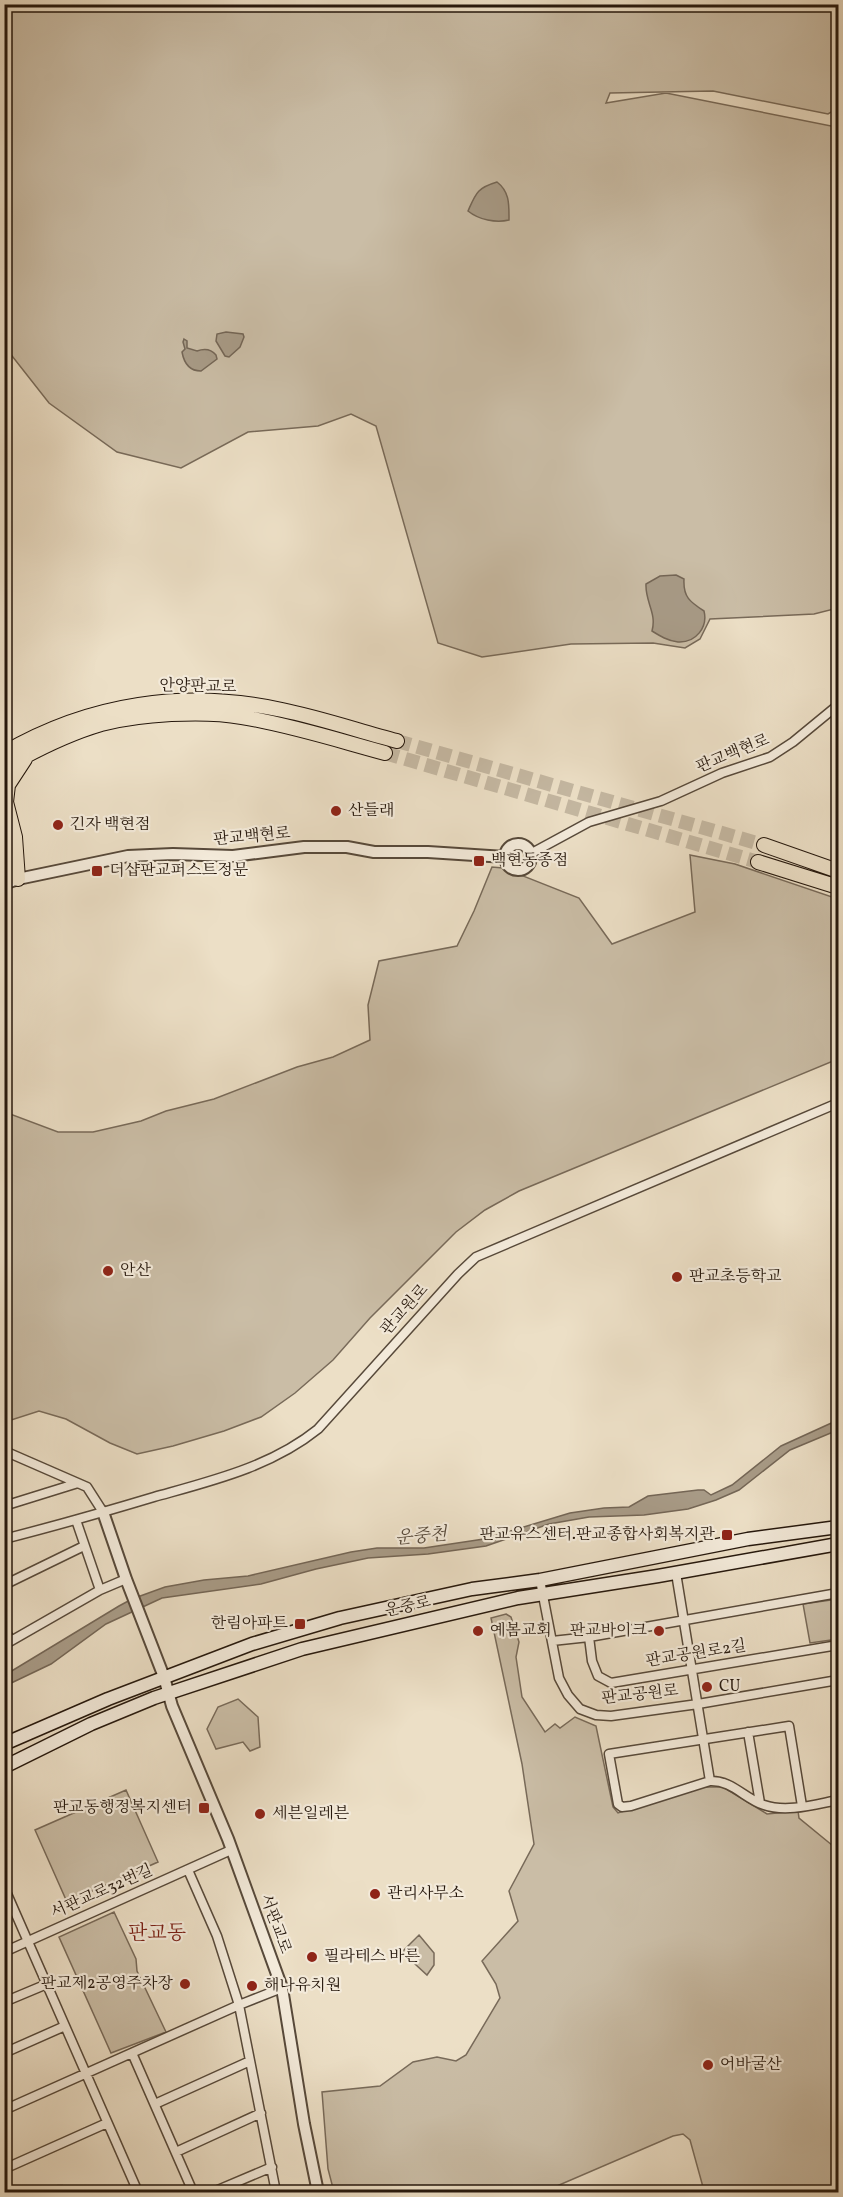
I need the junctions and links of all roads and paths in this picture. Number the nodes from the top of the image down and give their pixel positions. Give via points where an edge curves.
1 (838, 705) edge
2 (397, 741) tunnel mouth
3 (4, 753) edge
4 (30, 753) junction
5 (385, 753) tunnel mouth
6 (4, 768) edge
7 (764, 845) tunnel mouth
8 (530, 854) junction
9 (505, 857) junction
10 (758, 862) tunnel mouth
11 (838, 871) edge
12 (11, 882) edge
13 (838, 887) edge
14 (838, 1103) edge
15 (4, 1454) edge
16 (78, 1483) junction
17 (4, 1506) edge
18 (103, 1512) junction
19 (76, 1520) junction
20 (838, 1527) edge
21 (4, 1539) edge
22 (838, 1544) edge
23 (84, 1546) junction
24 (676, 1573) junction
25 (126, 1579) junction
26 (540, 1580) junction
27 (4, 1585) edge
28 (100, 1590) junction
29 (838, 1593) edge
30 (543, 1595) junction
31 (684, 1619) junction
32 (4, 1628) edge
33 (589, 1637) junction
34 (552, 1641) junction
35 (8, 1643) edge
36 (838, 1645) edge
37 (692, 1670) junction
38 (164, 1677) junction
39 (838, 1680) edge
40 (169, 1693) junction
41 (698, 1704) junction
42 (748, 1732) junction
43 (703, 1739) junction
44 (4, 1744) edge
45 (4, 1767) edge
46 (710, 1781) junction
47 (838, 1800) edge
48 (760, 1803) junction
49 (802, 1806) junction
50 (231, 1850) junction
51 (188, 1870) junction
52 (4, 1887) edge
53 (29, 1941) junction
54 (4, 1952) edge
55 (47, 1984) junction
56 (282, 1988) junction
57 (4, 2002) edge
58 (239, 2005) junction
59 (65, 2026) junction
60 (4, 2053) edge
61 (132, 2053) junction
62 (250, 2061) junction
63 (86, 2073) junction
64 (155, 2104) junction
65 (4, 2110) edge
66 (261, 2112) junction
67 (107, 2123) junction
68 (176, 2152) junction
69 (272, 2167) junction
70 (4, 2169) edge
71 (138, 2193) edge
72 (193, 2193) edge
73 (213, 2193) edge
74 (276, 2193) edge
75 (318, 2193) edge

1 - 8 street, 판교백현로 via 770,757 722,773 663,800 589,822
2 - 3 main road, 안양판교로 via 243,704 156,702 80,718
4 - 5 main road, 안양판교로 via 101,724 195,713 279,724
4 - 6 main road, 안양판교로
4 - 12 main road via 8,785 6,802 15,837
7 - 11 main road
8 - 9 street via 526,847 516,844 509,847
8 - 9 street via 527,866 520,870 508,866
9 - 12 street, 판교백현로 via 339,847 233,856 128,856
10 - 13 main road
14 - 18 street, 판교원로 via 476,1257 303,1441 258,1464
15 - 16 street
16 - 17 street
16 - 18 street via 87,1487
18 - 19 street, 판교원로
18 - 25 street
19 - 21 street, 판교원로
19 - 23 street
20 - 26 main road, 운중로 via 748,1539
22 - 24 main road, 운중로
23 - 27 street
23 - 28 street
24 - 30 main road, 운중로
24 - 31 street, 판교공원로
25 - 28 street
25 - 38 street, 서판교로
26 - 30 street, 판교공원로
26 - 38 main road, 운중로 via 471,1589 340,1618 252,1644
28 - 35 street
29 - 31 street
30 - 34 street, 판교공원로
30 - 40 main road, 운중로 via 302,1648
31 - 33 street
31 - 37 street, 판교공원로
32 - 35 street
33 - 34 street
33 - 37 street, 판교공원로2길 via 598,1676 611,1683
34 - 41 street, 판교공원로 via 559,1678 580,1709 611,1716
36 - 37 street, 판교공원로2길
37 - 41 street, 판교공원로
38 - 40 street, 서판교로
38 - 44 main road, 운중로
39 - 41 street, 판교공원로
40 - 45 main road, 운중로 via 91,1724
40 - 50 street, 서판교로
41 - 43 street, 판교공원로
42 - 43 street
42 - 48 street
42 - 49 street via 789,1726
43 - 46 street, 판교공원로
43 - 46 street via 609,1754 618,1804 622,1807
46 - 48 street via 723,1782
47 - 49 street
48 - 49 street via 781,1808
50 - 51 street, 서판교로32번길
50 - 56 street, 서판교로
51 - 53 street, 서판교로32번길
51 - 58 street via 217,1936
52 - 53 street
53 - 54 street, 서판교로32번길
53 - 55 street
55 - 57 street
55 - 59 street
56 - 58 street
56 - 75 street, 서판교로
58 - 61 street
58 - 62 street
59 - 60 street
59 - 63 street
61 - 63 street
61 - 64 street
62 - 64 street
62 - 66 street
63 - 65 street
63 - 67 street
64 - 68 street
66 - 68 street
66 - 69 street
67 - 70 street
67 - 71 street
68 - 72 street
69 - 73 street
69 - 74 street

